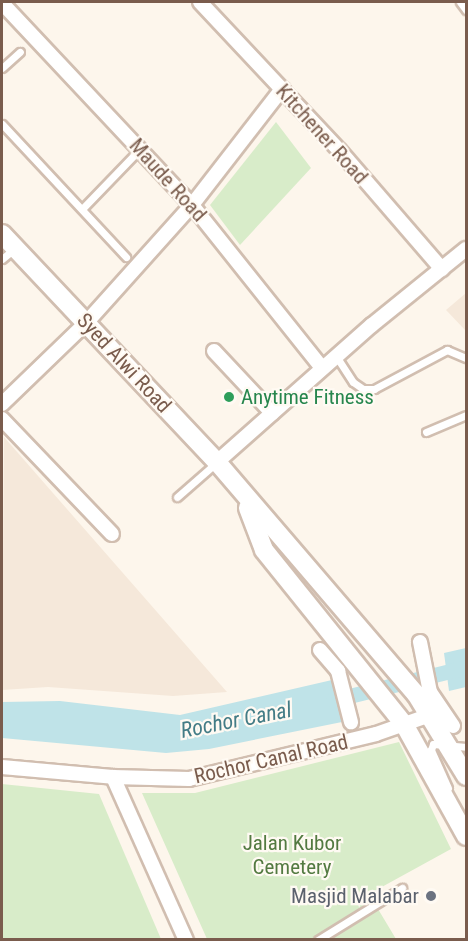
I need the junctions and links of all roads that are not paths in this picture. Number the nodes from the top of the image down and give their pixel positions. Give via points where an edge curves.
1 (200, 2) edge
2 (460, 2) edge
3 (2, 3) edge
4 (466, 10) edge
5 (20, 52) dead end
6 (2, 68) edge
7 (282, 89) junction
8 (2, 124) edge
9 (140, 149) junction
10 (192, 205) junction
11 (82, 209) junction
12 (2, 234) edge
13 (466, 249) edge
14 (8, 254) edge
15 (126, 257) dead end
16 (442, 269) junction
17 (86, 323) junction
18 (214, 351) dead end
19 (336, 356) junction
20 (466, 358) edge
21 (322, 368) junction
22 (2, 404) edge
23 (272, 412) junction
24 (466, 415) edge
25 (2, 419) edge
26 (426, 432) dead end
27 (217, 462) junction
28 (243, 495) junction
29 (177, 497) dead end
30 (112, 534) dead end
31 (420, 646) dead end
32 (320, 650) dead end
33 (423, 693) junction
34 (430, 715) junction
35 (350, 717) dead end
36 (404, 724) junction
37 (456, 739) edge
38 (2, 766) edge
39 (466, 776) edge
40 (113, 777) junction
41 (458, 816) junction
42 (466, 836) edge
43 (402, 888) dead end
44 (186, 939) edge
45 (318, 939) edge

1 - 7 street, Kitchener Road
2 - 4 lane
3 - 9 street, Maude Road via 115,116
5 - 6 lane
7 - 10 street
7 - 16 street, Kitchener Road
8 - 11 lane
9 - 10 street, Maude Road
9 - 11 lane
10 - 17 street
10 - 21 street, Maude Road
11 - 15 lane
12 - 14 street, Syed Alwi Road
13 - 16 street
14 - 17 street, Syed Alwi Road
16 - 19 street
17 - 22 street
17 - 27 street, Syed Alwi Road
18 - 23 street
19 - 20 lane via 353,382 363,389 374,389 447,350
19 - 21 street
21 - 23 street
23 - 27 street
24 - 26 lane
25 - 30 street
27 - 28 street, Syed Alwi Road
27 - 29 lane
28 - 33 street, Syed Alwi Road via 366,636
28 - 36 street, Syed Alwi Road via 264,550
31 - 33 street
32 - 35 street via 338,671
33 - 34 street, Syed Alwi Road
33 - 37 street
34 - 36 street, Rochor Canal Road
34 - 37 street, Syed Alwi Road
36 - 40 street, Rochor Canal Road via 214,775 162,780
36 - 41 street, Syed Alwi Road
37 - 39 street, Syed Alwi Road
37 - 41 lane via 438,742 431,750
38 - 40 street, Rochor Canal Road
40 - 44 street
41 - 42 street, Syed Alwi Road
43 - 45 lane

